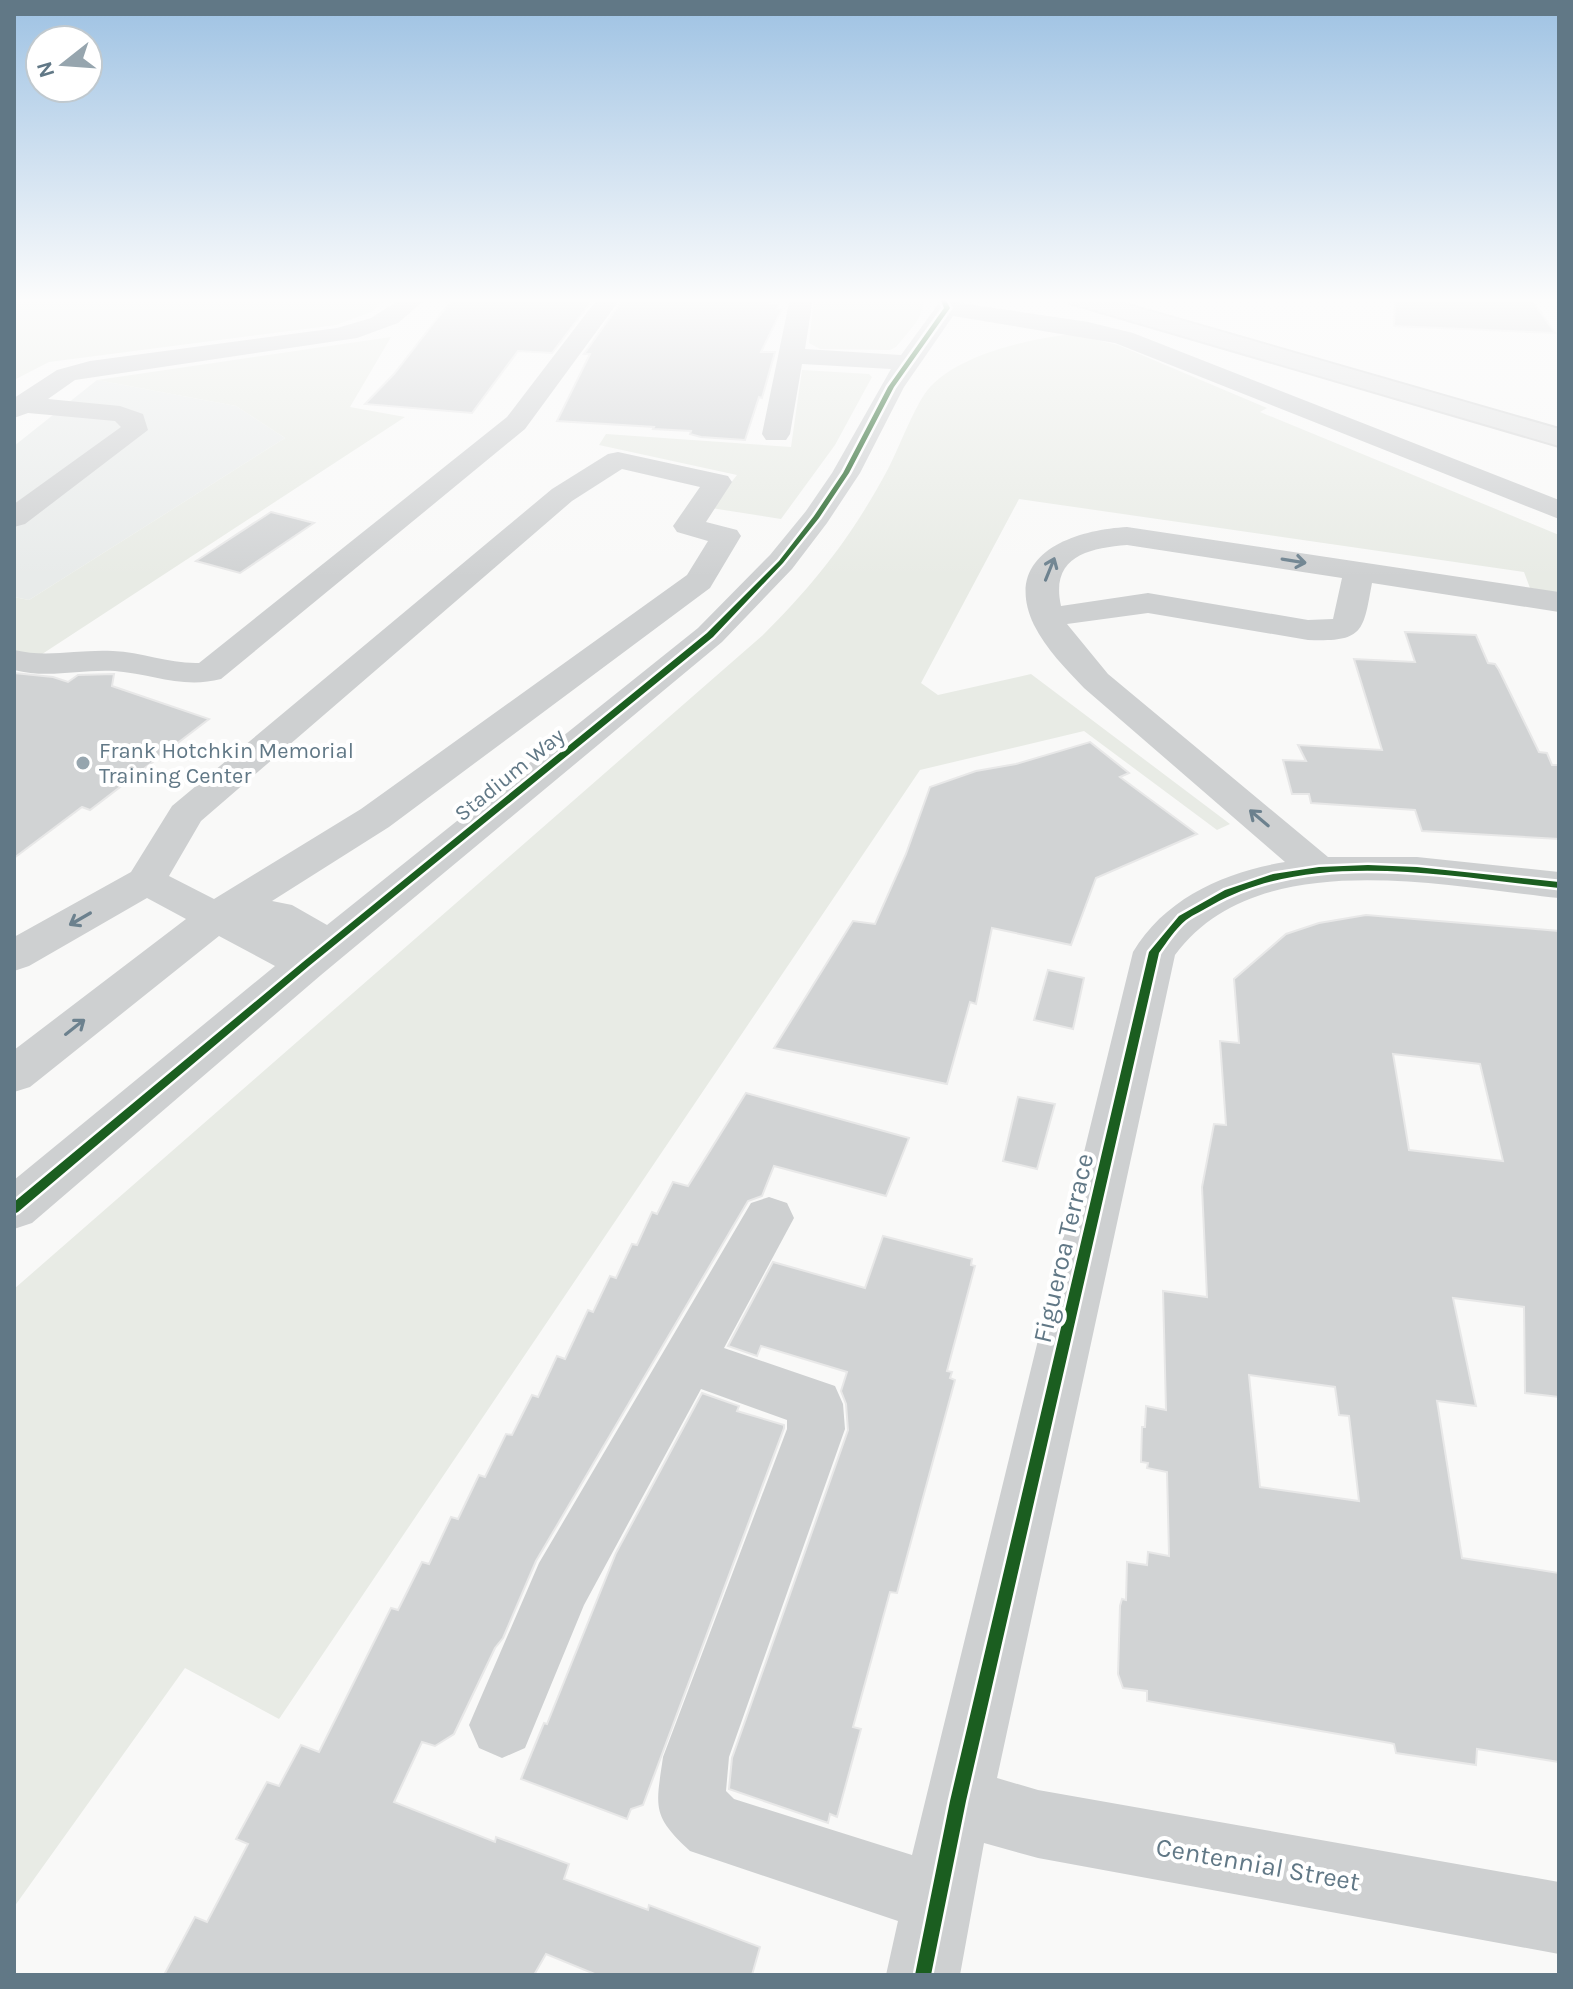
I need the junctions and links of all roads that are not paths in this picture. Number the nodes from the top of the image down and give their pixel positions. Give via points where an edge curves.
1 (42, 391) edge
2 (540, 391) edge
3 (784, 391) edge
4 (889, 391) edge
5 (1258, 391) edge
6 (1397, 391) edge
7 (1467, 391) edge
8 (18, 407) edge
9 (1559, 417) edge
10 (776, 434) dead end
11 (1559, 438) edge
12 (1559, 510) edge
13 (14, 518) edge
14 (1359, 571) junction
15 (1559, 602) edge
16 (1048, 618) junction
17 (14, 660) edge
18 (1318, 869) junction
19 (146, 881) junction
20 (1559, 885) edge
21 (216, 917) junction
22 (319, 955) junction
23 (14, 956) edge
24 (14, 1075) edge
25 (23, 1193) edge
26 (769, 1218) dead end
27 (687, 1360) junction
28 (502, 1725) dead end
29 (958, 1801) junction
30 (939, 1899) junction
31 (1559, 1918) edge
32 (923, 1975) edge

1 - 8 street
2 - 17 street via 516,423 209,672 187,676 108,660 51,667
3 - 10 street
4 - 22 street, Stadium Way via 817,517 710,635
5 - 12 street
6 - 11 highway
7 - 9 highway
8 - 13 street via 120,414 134,420 134,430
14 - 15 street
14 - 16 street via 1348,625 1331,631 1148,603
16 -> 14 street via 1042,590 1051,559 1072,545 1102,537 1127,536
18 -> 16 street via 1096,681 1068,651
18 - 20 street, Figueroa Terrace via 1357,867
18 - 29 street, Figueroa Terrace via 1261,879 1220,895 1184,916 1154,952
19 - 21 street
19 - 21 street via 186,814 562,495 618,460 718,482 688,526 726,536 699,581 375,818
19 -> 23 street
21 - 22 street
24 -> 21 street
22 - 25 street, Stadium Way
26 - 27 street
27 - 28 street via 561,1585
27 - 30 street via 815,1404 816,1429 696,1757 690,1805 714,1827
29 - 30 street, Figueroa Terrace
29 - 31 street, Centennial Street via 1038,1824
30 - 32 street, Figueroa Terrace

